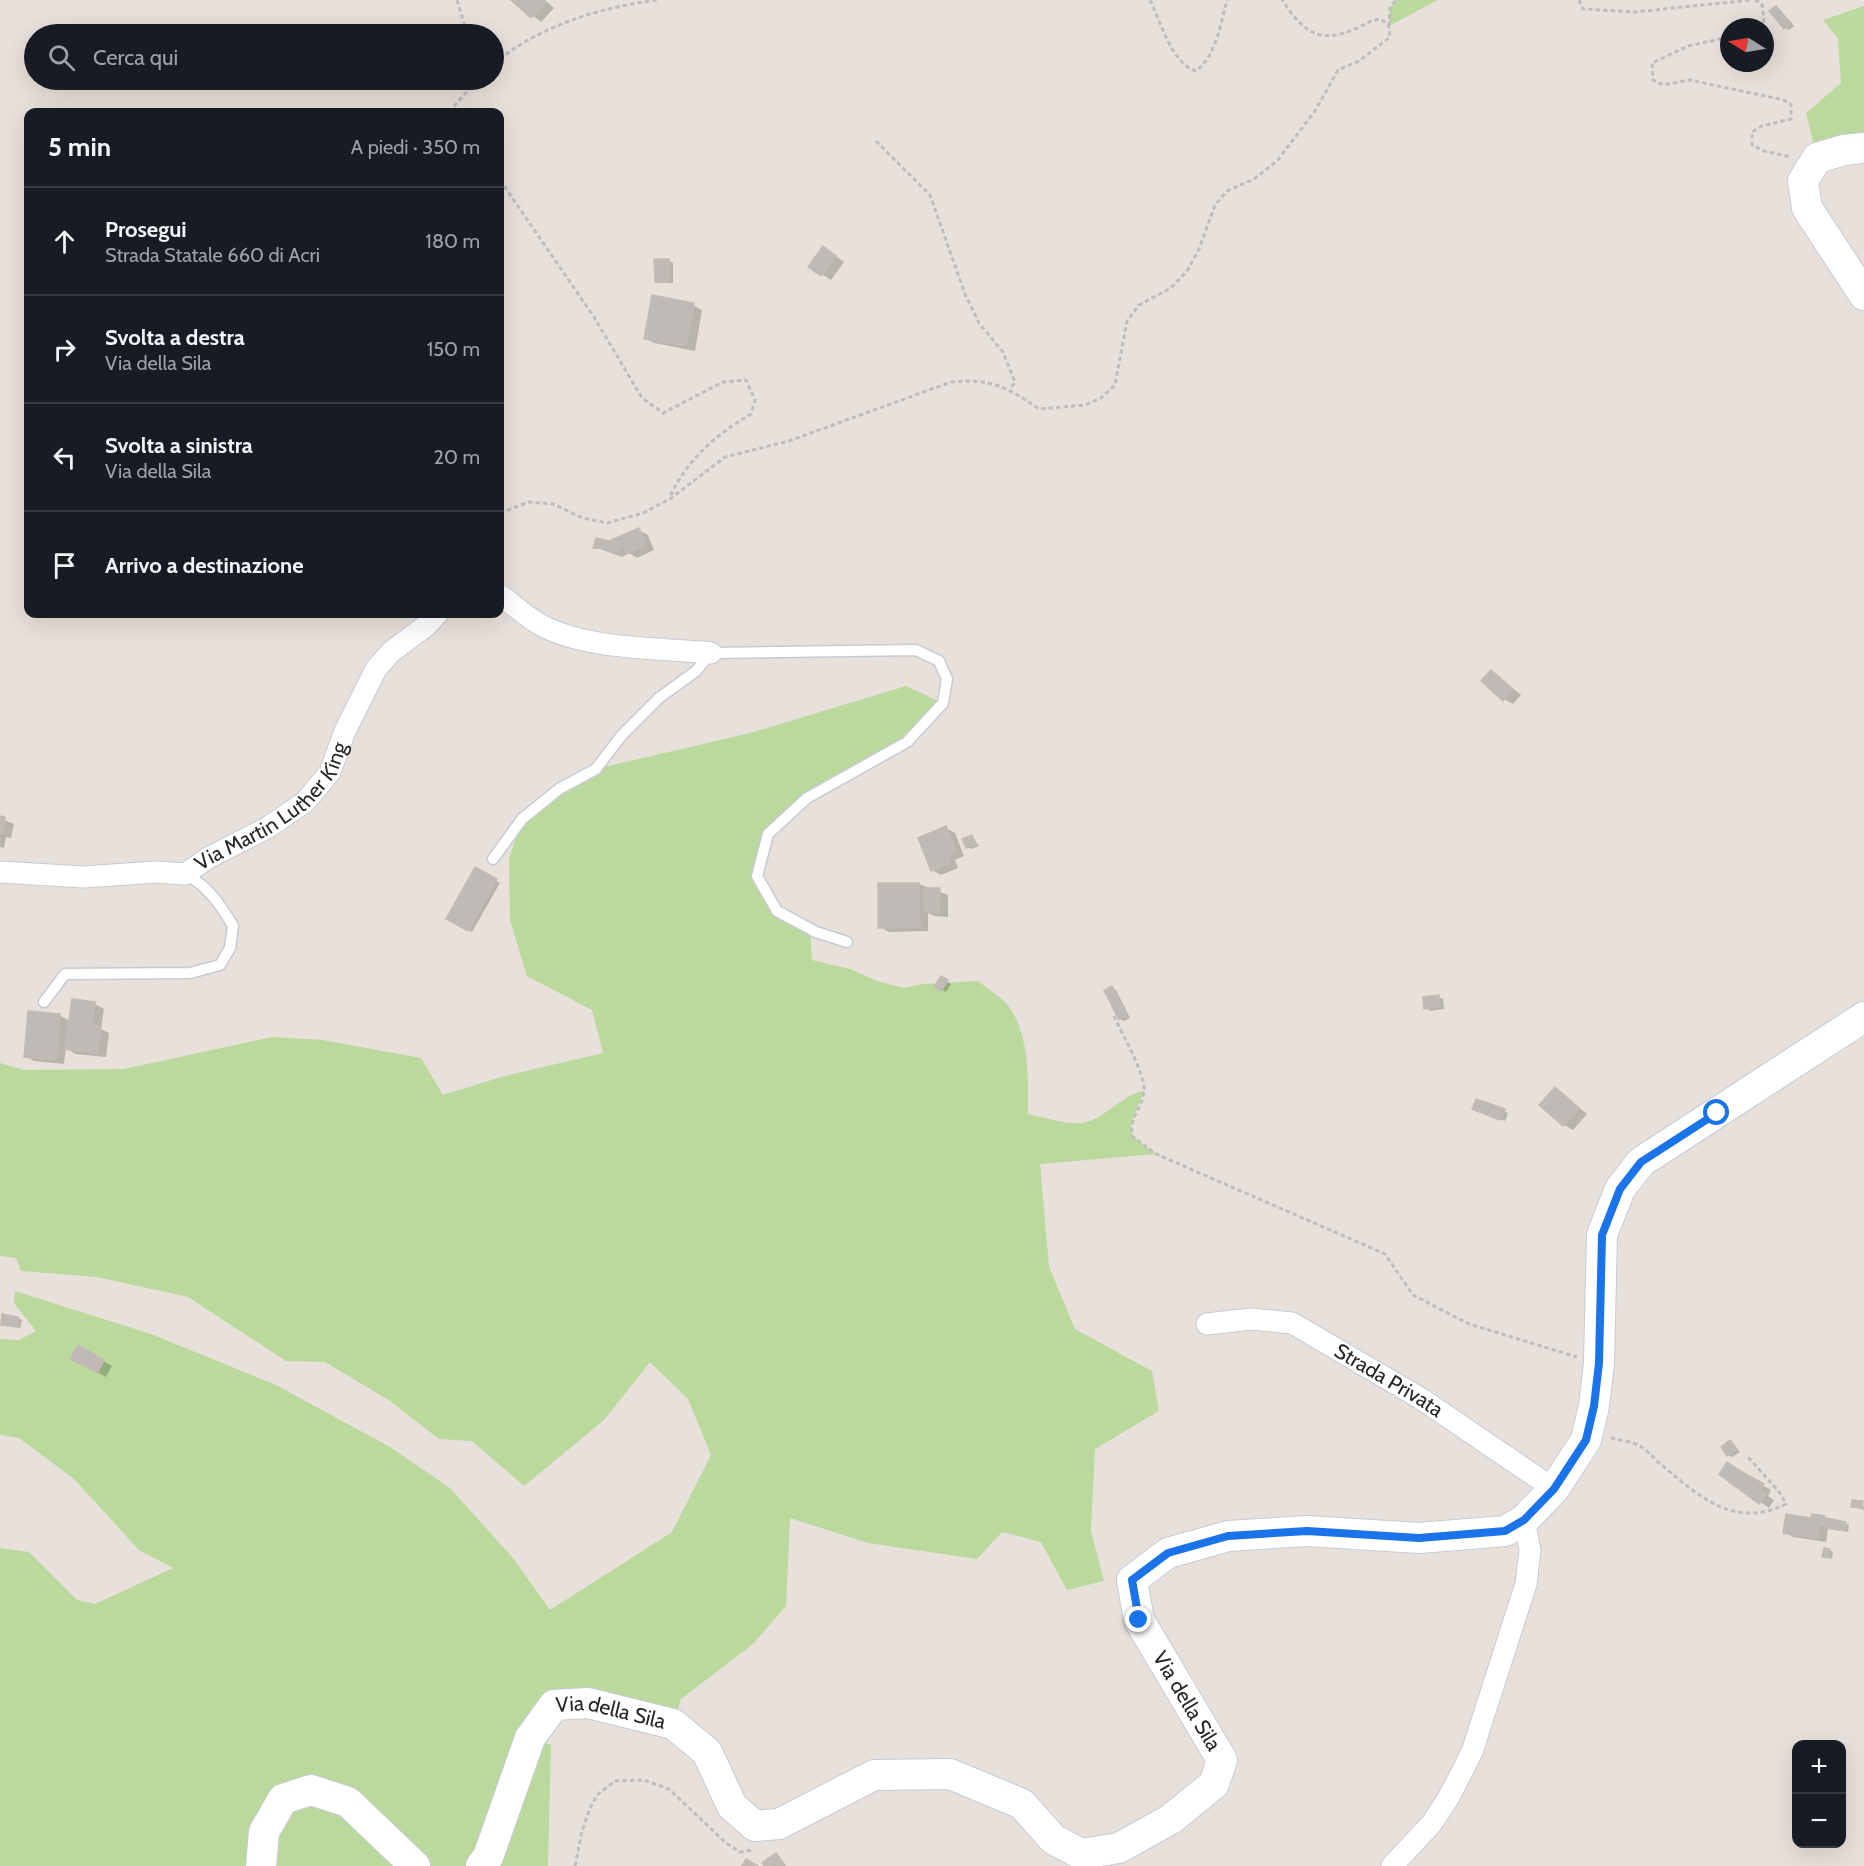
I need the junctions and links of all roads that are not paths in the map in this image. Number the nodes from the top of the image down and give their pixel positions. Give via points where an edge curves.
1 (1864, 148) edge
2 (1864, 295) edge
3 (504, 598) edge
4 (433, 618) edge
5 (711, 653) junction
6 (493, 858) dead end
7 (0, 872) edge
8 (185, 874) junction
9 (847, 942) dead end
10 (44, 1002) dead end
11 (1864, 1017) edge
12 (1207, 1324) dead end
13 (1554, 1489) junction
14 (1524, 1520) junction
15 (261, 1866) edge
16 (415, 1866) edge
17 (481, 1866) edge
18 (1392, 1866) edge

1 - 2 main road via 1817,158 1803,181 1807,208
3 - 5 street via 560,634 596,642
4 - 8 street, Via Martin Luther King via 376,669 345,731 330,772 305,802
5 - 6 lane via 696,671 659,698 621,736 596,769 559,789 522,819
5 - 9 lane via 916,650 939,661 947,679 944,703 907,742 807,798 768,834 757,876 777,911 816,932
7 - 8 street, Via Martin Luther King via 83,877
8 - 10 lane via 200,882 233,926 230,948 220,965 190,973 65,974
11 - 13 main road via 1641,1162 1620,1189 1602,1235 1594,1406 1586,1440
12 - 13 street, Strada Privata via 1251,1318 1292,1323 1420,1398
13 - 14 main road
14 - 17 main road, Via della Sila via 1505,1531 1419,1538 1307,1531 1228,1536 1168,1553 1132,1580 1139,1620 1222,1760 1214,1784 1171,1819 1119,1848 1081,1854 1053,1839 1022,1804 950,1774 874,1775 779,1824 755,1826 732,1806 707,1752 673,1724 588,1703 554,1706 530,1738 488,1857
14 - 18 street via 1530,1550 1526,1584 1472,1752 1432,1823
15 - 16 main road via 264,1832 283,1799 311,1790 348,1802

